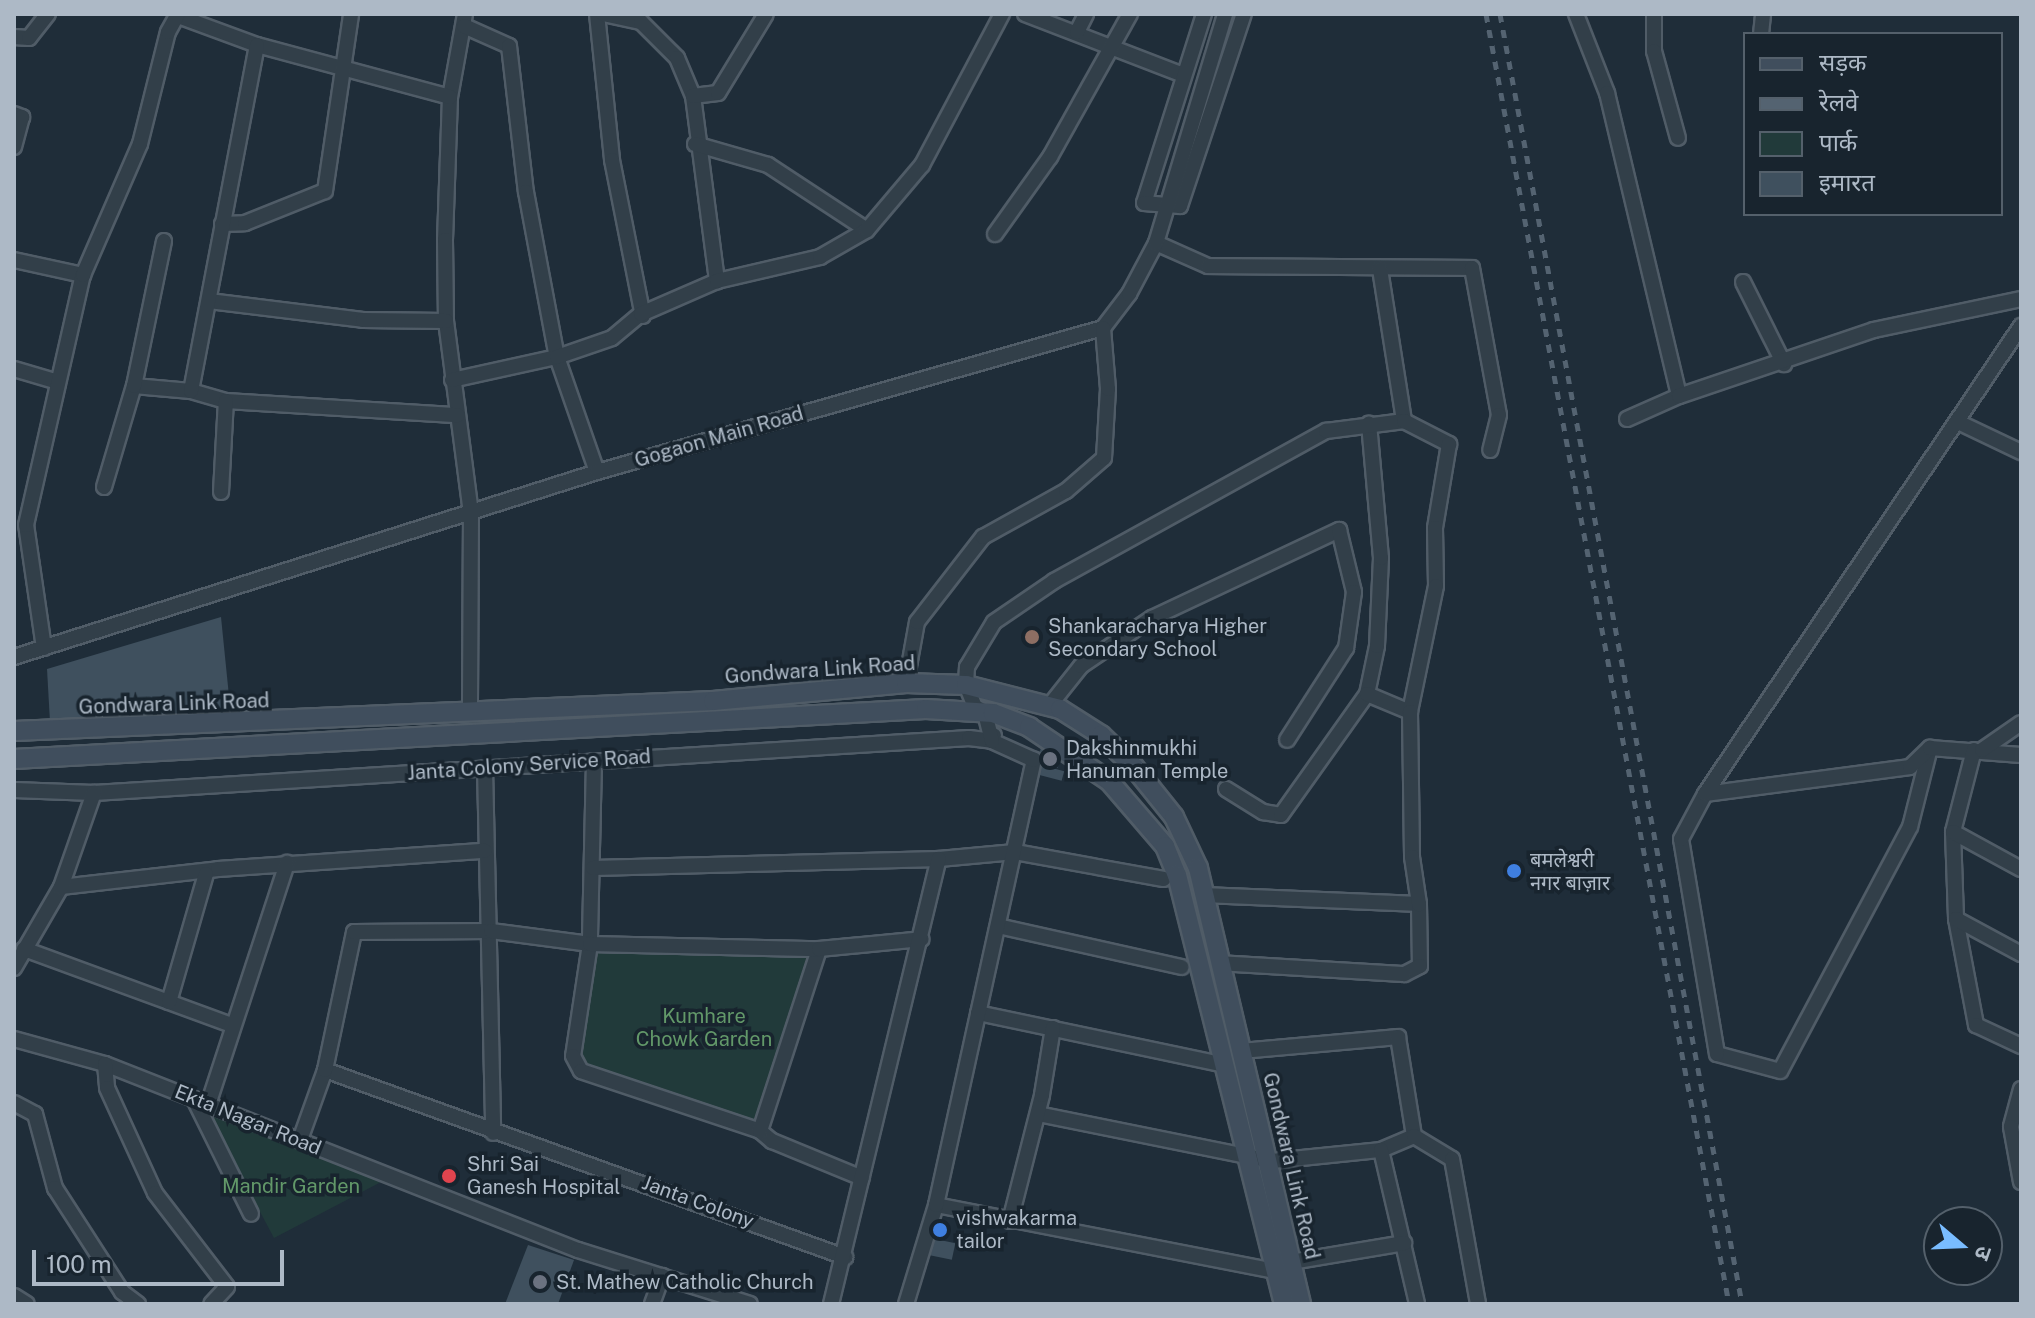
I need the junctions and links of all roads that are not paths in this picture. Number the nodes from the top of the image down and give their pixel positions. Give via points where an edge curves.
1 (48, 14) edge
2 (351, 14) edge
3 (600, 14) edge
4 (766, 14) edge
5 (1002, 14) edge
6 (1025, 14) edge
7 (1086, 14) edge
8 (1130, 14) edge
9 (1204, 14) edge
10 (1225, 14) edge
11 (1244, 14) edge
12 (1576, 14) edge
13 (1654, 14) edge
14 (178, 15) edge
15 (643, 18) edge
16 (464, 20) edge
17 (1077, 32) junction
18 (14, 37) edge
19 (257, 45) junction
20 (1110, 51) junction
21 (344, 67) junction
22 (1183, 75) junction
23 (693, 96) junction
24 (450, 97) junction
25 (14, 114) edge
26 (1678, 138) dead end
27 (695, 144) junction
28 (14, 147) edge
29 (1165, 207) junction
30 (222, 224) junction
31 (867, 230) junction
32 (995, 234) dead end
33 (164, 241) dead end
34 (1156, 243) junction
35 (14, 260) edge
36 (1380, 269) junction
37 (83, 275) junction
38 (717, 281) junction
39 (1743, 282) dead end
40 (2021, 299) edge
41 (209, 301) junction
42 (643, 316) junction
43 (446, 321) junction
44 (2021, 326) edge
45 (1103, 328) junction
46 (557, 357) junction
47 (1784, 364) junction
48 (14, 369) edge
49 (452, 380) junction
50 (58, 382) junction
51 (134, 386) junction
52 (191, 391) junction
53 (1679, 396) junction
54 (226, 401) junction
55 (458, 415) junction
56 (1627, 419) dead end
57 (1404, 421) junction
58 (1958, 422) junction
59 (1369, 424) junction
60 (1490, 450) dead end
61 (2021, 452) edge
62 (597, 472) junction
63 (104, 487) dead end
64 (221, 492) dead end
65 (471, 513) junction
66 (20, 525) edge
67 (44, 648) junction
68 (14, 657) edge
69 (906, 683) junction
70 (966, 685) junction
71 (1009, 693) junction
72 (1367, 694) junction
73 (1050, 705) junction
74 (1410, 712) junction
75 (470, 713) junction
76 (993, 714) junction
77 (2019, 719) edge
78 (14, 731) edge
79 (1287, 740) dead end
80 (992, 741) junction
81 (1930, 748) junction
82 (1978, 750) junction
83 (2021, 755) edge
84 (14, 759) edge
85 (594, 761) junction
86 (485, 768) junction
87 (1226, 789) dead end
88 (14, 790) edge
89 (94, 793) junction
90 (1705, 794) junction
91 (1953, 832) junction
92 (484, 851) junction
93 (1015, 852) junction
94 (939, 859) junction
95 (287, 863) junction
96 (593, 868) junction
97 (2021, 869) edge
98 (206, 874) junction
99 (1164, 879) dead end
100 (61, 887) junction
101 (1204, 895) junction
102 (1419, 904) junction
103 (1956, 919) junction
104 (998, 926) junction
105 (491, 931) junction
106 (922, 939) junction
107 (590, 944) junction
108 (24, 949) junction
109 (819, 949) junction
110 (2021, 954) edge
111 (1220, 963) junction
112 (1181, 967) dead end
113 (14, 968) edge
114 (169, 1002) junction
115 (978, 1013) junction
116 (232, 1025) junction
117 (1053, 1028) junction
118 (14, 1039) edge
119 (2021, 1046) edge
120 (1241, 1051) junction
121 (105, 1064) junction
122 (1225, 1065) junction
123 (325, 1070) junction
124 (2021, 1089) edge
125 (201, 1102) junction
126 (14, 1103) edge
127 (1038, 1114) junction
128 (2016, 1129) edge
129 (760, 1131) junction
130 (493, 1133) junction
131 (1414, 1136) junction
132 (300, 1140) junction
133 (1381, 1150) junction
134 (1247, 1157) junction
135 (1267, 1159) junction
136 (862, 1178) junction
137 (2021, 1182) edge
138 (936, 1205) junction
139 (251, 1214) dead end
140 (1010, 1221) junction
141 (1404, 1243) junction
142 (845, 1257) junction
143 (1284, 1266) junction
144 (662, 1276) junction
145 (14, 1296) edge
146 (118, 1298) edge
147 (27, 1304) edge
148 (138, 1304) edge
149 (211, 1304) edge
150 (652, 1304) edge
151 (750, 1304) edge
152 (831, 1304) edge
153 (906, 1304) edge
154 (1284, 1304) edge
155 (1301, 1304) edge
156 (1417, 1304) edge
157 (1478, 1304) edge

1 - 18 street via 29,38
2 - 21 street
3 - 15 street
3 - 42 street via 612,160
4 - 23 street via 718,93
5 - 31 street via 922,165
6 - 17 street
7 - 17 street
8 - 20 street
9 - 22 street
10 - 29 street
11 - 29 street via 1180,206
12 - 53 street via 1607,93
13 - 26 street via 1654,51
14 - 19 street
14 - 37 street via 168,32 140,144
15 - 23 street via 677,58
16 - 24 street
16 - 46 street via 509,46 526,192
17 - 20 street
19 - 21 street
19 - 30 street
20 - 22 street
20 - 32 street via 1050,157
21 - 24 street
21 - 30 street via 325,191 245,223
22 - 29 street via 1144,203
23 - 27 street
24 - 43 street
25 - 28 street via 22,117
27 - 31 street via 768,165
27 - 38 street
29 - 34 street
30 - 41 street
31 - 38 street via 820,257
33 - 51 street
34 - 36 street via 1208,266
34 - 45 street via 1129,294
35 - 37 street
36 - 57 street
36 - 60 street via 1472,268 1499,415
37 - 50 street
38 - 42 street
39 - 47 street
40 - 47 street via 1874,330
41 - 43 street via 363,320
41 - 52 street
42 - 46 street via 612,338
43 - 49 street
44 - 58 street
45 - 62 street, Gogaon Main Road
45 - 69 street via 1108,389 1104,458 1066,491 983,537 917,622
46 - 49 street
46 - 62 street
47 - 53 street
48 - 50 street
49 - 55 street
50 - 66 street
51 - 52 street
51 - 63 street
52 - 54 street
53 - 56 street
54 - 55 street
54 - 64 street
55 - 65 street
57 - 59 street
57 - 74 street via 1449,444 1435,528 1436,586
58 - 61 street
58 - 90 street
59 - 70 street via 1326,431 1054,581 994,622 967,667
59 - 72 street via 1381,558 1377,646
62 - 65 street, Gogaon Main Road
65 - 67 street, Gogaon Main Road
65 - 75 street
66 - 67 street
67 - 68 street, Gogaon Main Road
69 - 70 street, Gondwara Link Road
69 - 75 street, Gondwara Link Road via 713,701
70 - 71 street, Gondwara Link Road
70 - 76 street via 975,707
71 - 73 street, Gondwara Link Road
71 - 76 street
72 - 74 street
72 - 87 street via 1281,815 1263,812
73 - 79 street via 1081,666 1152,618 1339,530 1354,592 1346,648
73 - 101 street, Gondwara Link Road via 1101,735 1134,767 1174,817
74 - 102 street via 1412,857
75 - 78 street, Gondwara Link Road
76 - 80 street
76 - 84 street via 926,709
76 - 122 street via 1065,747 1109,781 1165,846
77 - 82 street
80 - 85 street, Janta Colony Service Road via 969,738
80 - 93 street via 1034,760
81 - 82 street
81 - 90 street via 1910,767
81 - 90 street via 1910,827 1780,1071 1717,1054 1681,839
82 - 83 street
82 - 91 street
85 - 86 street, Janta Colony Service Road
85 - 96 street
86 - 89 street, Janta Colony Service Road
86 - 92 street
88 - 89 street, Janta Colony Service Road
89 - 100 street
91 - 97 street
91 - 103 street
92 - 95 street
92 - 105 street
93 - 94 street
93 - 99 street
93 - 104 street
94 - 96 street
94 - 106 street
95 - 98 street
95 - 116 street
96 - 107 street
98 - 100 street
98 - 114 street
100 - 108 street
101 - 102 street
101 - 111 street, Gondwara Link Road
102 - 111 street via 1420,966 1404,974
103 - 110 street
103 - 119 street via 1976,1025
104 - 112 street
104 - 115 street
105 - 107 street
105 - 123 street via 354,932
105 - 130 street
106 - 109 street
106 - 136 street
107 - 109 street
107 - 129 street via 573,1056 581,1071
108 - 113 street
108 - 114 street
109 - 129 street
111 - 120 street, Gondwara Link Road
114 - 116 street
115 - 117 street
115 - 138 street
116 - 125 street
117 - 122 street
117 - 127 street
118 - 121 street, Ekta Nagar Road
120 - 131 street via 1398,1037
120 - 135 street, Gondwara Link Road
121 - 125 street, Ekta Nagar Road
121 - 149 street via 107,1088 155,1193 227,1287
122 - 134 street
123 - 130 street, Janta Colony
123 - 132 street
124 - 128 street
125 - 132 street, Ekta Nagar Road
125 - 139 street
126 - 146 street via 35,1114 55,1188
127 - 134 street
127 - 140 street
128 - 137 street
129 - 136 street
130 - 142 street, Janta Colony via 640,1180
131 - 133 street
131 - 157 street via 1452,1159
132 - 144 street, Ekta Nagar Road via 437,1198
133 - 135 street
133 - 141 street
134 - 135 street
134 - 143 street
135 - 143 street, Gondwara Link Road
136 - 142 street
138 - 140 street
138 - 153 street
140 - 143 street
141 - 143 street
141 - 156 street
142 - 152 street
143 - 154 street
143 - 155 street, Gondwara Link Road
144 - 150 street
144 - 151 street, Ekta Nagar Road
145 - 147 street
146 - 148 street

